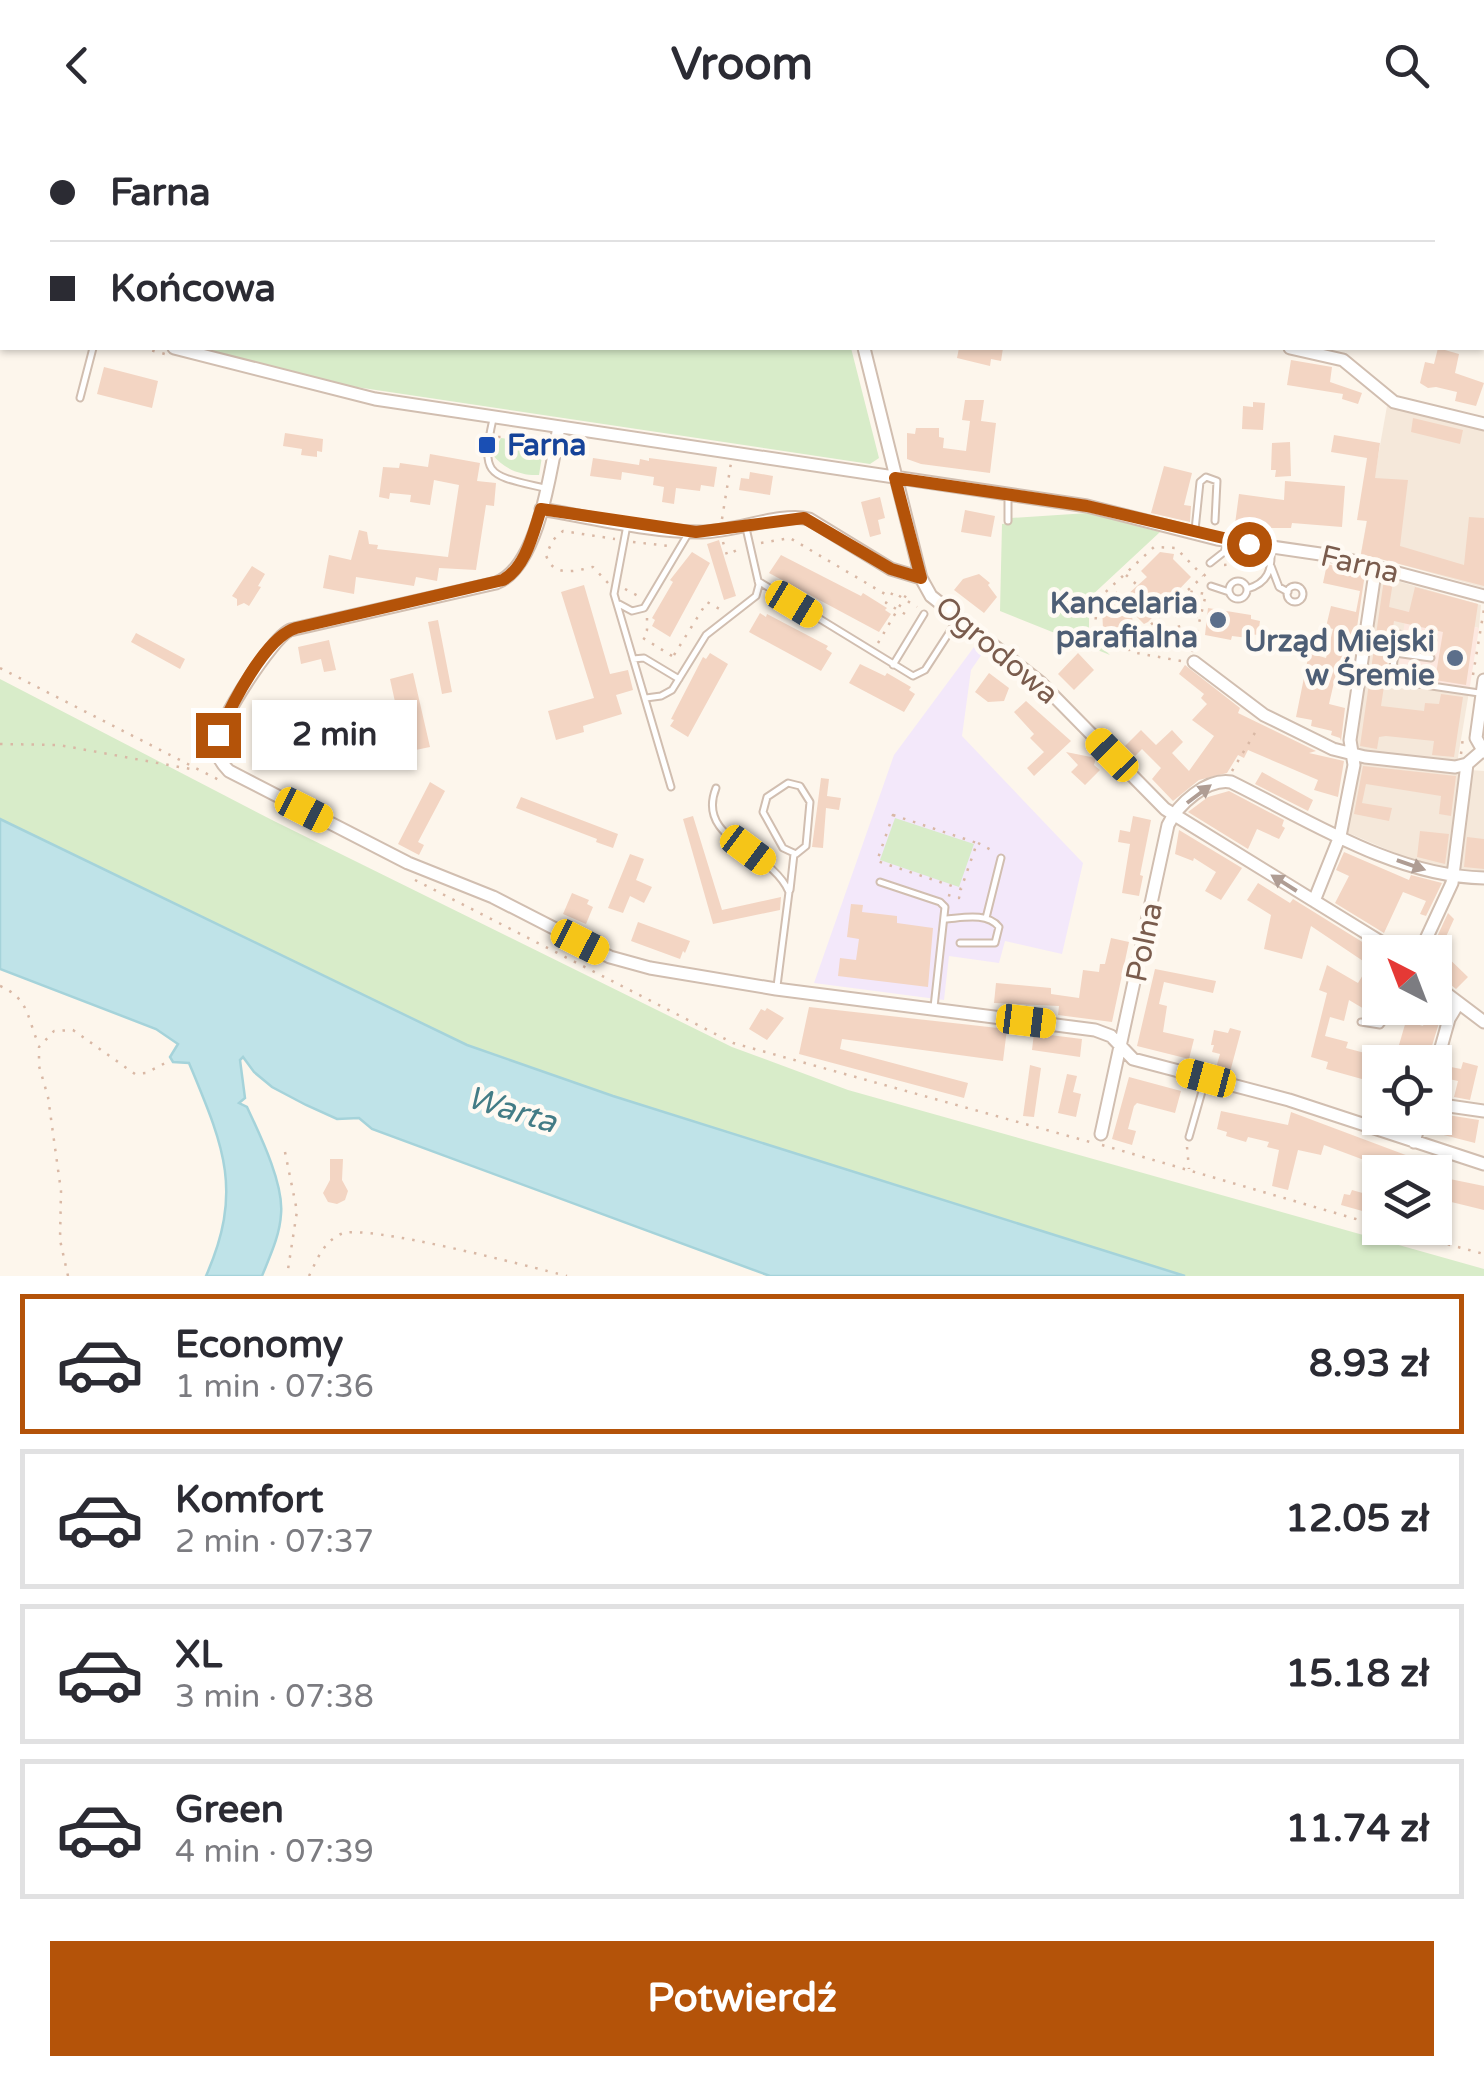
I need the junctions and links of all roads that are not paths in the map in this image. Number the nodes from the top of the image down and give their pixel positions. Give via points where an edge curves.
1 (92, 350) edge
2 (182, 350) edge
3 (864, 350) edge
4 (1299, 350) edge
5 (80, 398) dead end
6 (493, 417) junction
7 (1484, 424) edge
8 (559, 427) junction
9 (895, 478) junction
10 (547, 488) junction
11 (1008, 495) junction
12 (541, 509) junction
13 (1008, 521) dead end
14 (1216, 521) dead end
15 (627, 524) junction
16 (746, 528) junction
17 (688, 532) junction
18 (1194, 534) junction
19 (1228, 541) junction
20 (1271, 547) junction
21 (1272, 565) junction
22 (1213, 566) road end
23 (1376, 566) junction
24 (921, 578) junction
25 (758, 580) junction
26 (1211, 586) dead end
27 (1247, 589) junction
28 (1229, 592) junction
29 (1288, 592) dead end
30 (1484, 596) edge
31 (617, 602) junction
32 (924, 614) dead end
33 (959, 618) junction
34 (1433, 640) dead end
35 (1395, 653) junction
36 (1431, 658) dead end
37 (1191, 659) road end
38 (633, 660) junction
39 (894, 664) junction
40 (680, 679) junction
41 (1480, 685) edge
42 (644, 698) junction
43 (1483, 751) edge
44 (1352, 754) junction
45 (1467, 764) junction
46 (670, 787) dead end
47 (716, 788) dead end
48 (1174, 814) junction
49 (1340, 836) junction
50 (794, 854) junction
51 (1000, 858) dead end
52 (1453, 876) junction
53 (1484, 878) edge
54 (880, 882) dead end
55 (789, 892) junction
56 (1314, 901) junction
57 (986, 918) junction
58 (945, 919) junction
59 (1369, 935) edge
60 (1428, 935) edge
61 (960, 942) dead end
62 (776, 989) junction
63 (1452, 999) edge
64 (1458, 1004) junction
65 (934, 1009) junction
66 (1484, 1022) edge
67 (1442, 1045) edge
68 (1121, 1048) junction
69 (1206, 1078) junction
70 (1452, 1106) edge
71 (1484, 1110) edge
72 (1101, 1134) dead end
73 (1416, 1135) edge
74 (1189, 1137) road end
75 (1414, 1142) junction
76 (1484, 1164) edge

1 - 5 lane
2 - 6 street, Farna via 358,396
3 - 9 street
4 - 7 street via 1343,360 1394,402
6 - 8 street, Farna
6 - 10 lane via 485,451 489,466 511,480
8 - 9 street, Farna
8 - 10 street
9 - 11 street, Farna
9 - 24 street
10 - 12 street
11 - 13 lane
11 - 18 street, Farna via 1087,506
12 - 15 street, Ogrodowa
12 - 62 street via 520,564 503,580 296,628 275,640 220,729 220,760 236,775 408,862 610,957
14 - 18 lane via 1217,481 1206,477
15 - 17 street, Ogrodowa
15 - 31 lane via 614,586
16 - 17 street, Ogrodowa
16 - 24 street, Ogrodowa via 804,518 891,569
16 - 25 lane
17 - 31 lane via 644,608 632,611
18 - 19 street, Farna
19 - 20 street, Farna
19 - 22 lane
20 - 21 lane
20 - 23 street, Farna
21 - 27 lane via 1262,582
21 - 29 lane
23 - 30 street, Farna
23 - 44 street
24 - 33 street, Ogrodowa via 930,596
25 - 39 lane
25 - 40 lane via 754,600 706,636
26 - 28 lane
27 - 28 lane via 1236,582
27 - 28 lane via 1240,600
31 - 38 lane
32 - 39 lane
33 - 39 lane via 923,672 913,676
33 - 48 street, Ogrodowa via 1040,683
34 - 35 lane via 1398,634
35 - 36 lane
35 - 41 lane via 1391,680
37 - 44 street via 1271,720
38 - 40 lane via 644,658
38 - 42 lane
40 - 42 lane via 666,695
41 - 43 street via 1476,738
42 - 46 lane
43 - 45 street
44 - 45 street
44 - 49 street
45 - 52 street
47 - 55 lane via 710,808 715,824 773,868
48 -> 49 street via 1230,776
56 -> 48 street, Ogrodowa
48 - 68 street, Polna
49 -> 52 street
49 - 56 street
50 - 50 lane via 806,846 810,802 792,783 773,791 763,808 783,848
50 - 55 lane
51 - 57 lane
52 - 53 street
52 - 60 street
54 - 58 lane via 942,903
55 - 62 lane
56 - 59 street, Ogrodowa
57 - 58 lane
57 - 61 lane via 999,927 995,943
58 - 65 lane
62 - 65 street
63 - 64 street
64 - 66 street
64 - 67 street
65 - 68 street via 1095,1030
68 - 69 street via 1133,1059
68 - 72 street, Polna
69 - 74 lane
69 - 75 street
70 - 71 street
73 - 75 street
75 - 76 street

